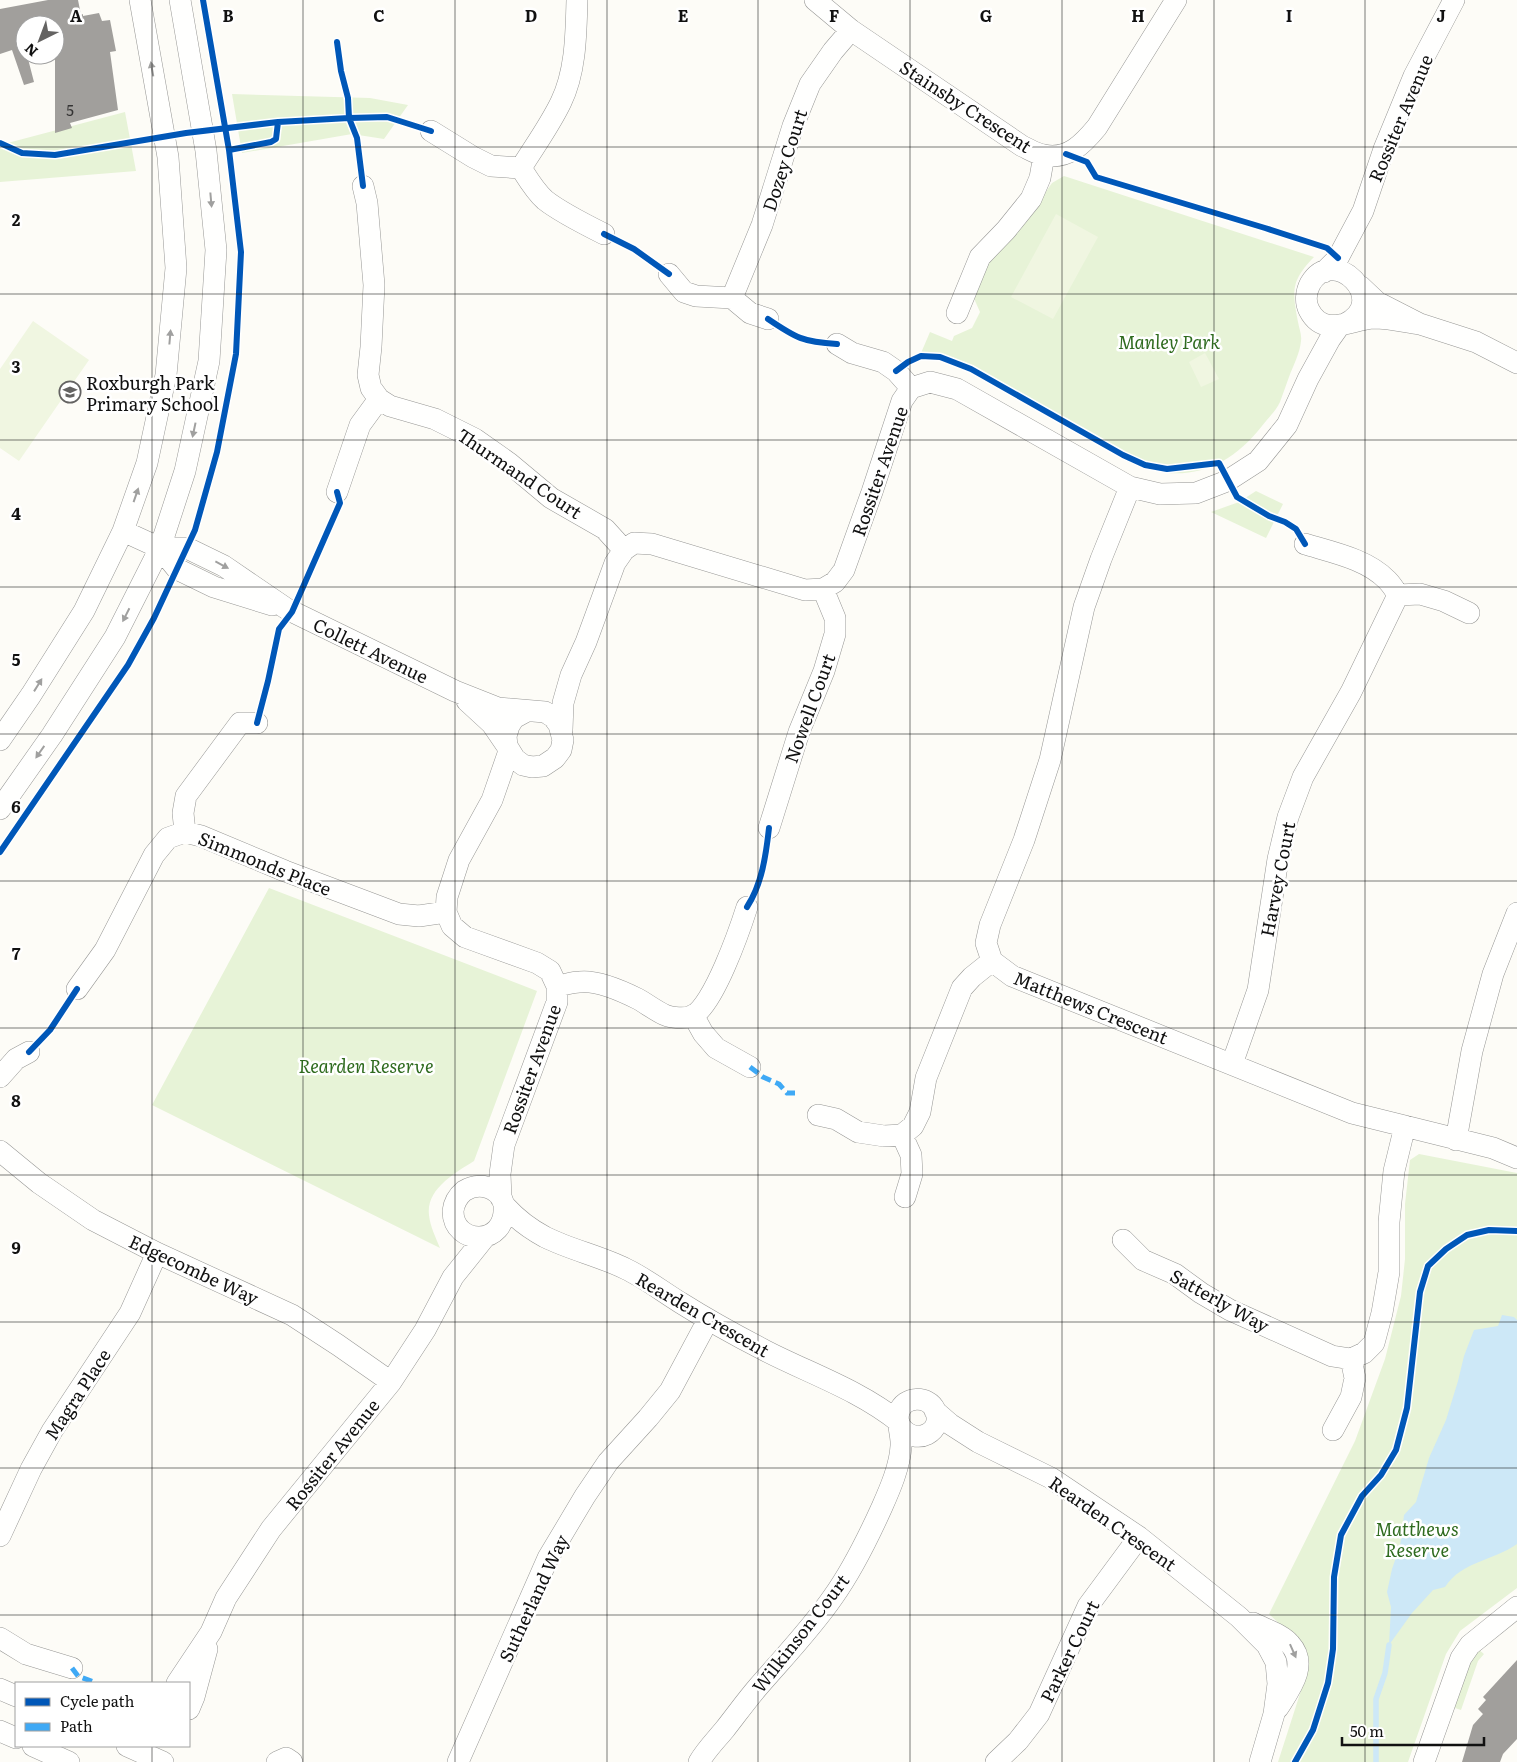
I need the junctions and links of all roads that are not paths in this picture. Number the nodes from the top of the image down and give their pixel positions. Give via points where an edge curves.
1 (140, 0) edge
2 (180, 0) edge
3 (577, 0) edge
4 (814, 0) edge
5 (1176, 0) edge
6 (1454, 0) edge
7 (851, 30) junction
8 (431, 131) dead end
9 (1044, 155) junction
10 (521, 168) junction
11 (363, 186) dead end
12 (1363, 211) junction
13 (604, 234) dead end
14 (1324, 272) junction
15 (669, 274) dead end
16 (1359, 284) junction
17 (732, 298) junction
18 (1308, 309) junction
19 (957, 314) dead end
20 (768, 319) dead end
21 (1420, 324) junction
22 (1342, 325) junction
23 (837, 344) dead end
24 (1517, 363) edge
25 (1308, 379) junction
26 (911, 388) junction
27 (378, 399) junction
28 (1130, 487) junction
29 (338, 492) dead end
30 (170, 517) junction
31 (123, 531) junction
32 (1305, 544) dead end
33 (160, 548) junction
34 (187, 548) junction
35 (624, 550) junction
36 (178, 569) junction
37 (143, 580) junction
38 (823, 590) junction
39 (1398, 595) junction
40 (287, 609) junction
41 (1469, 613) dead end
42 (571, 675) junction
43 (455, 691) junction
44 (527, 711) junction
45 (257, 723) dead end
46 (562, 730) junction
47 (0, 740) edge
48 (508, 749) junction
49 (542, 766) junction
50 (492, 800) junction
51 (0, 809) edge
52 (769, 828) dead end
53 (185, 832) junction
54 (747, 907) dead end
55 (446, 912) junction
56 (1517, 913) edge
57 (992, 961) junction
58 (557, 986) junction
59 (77, 989) dead end
60 (693, 1015) junction
61 (29, 1052) dead end
62 (1232, 1064) junction
63 (750, 1067) dead end
64 (0, 1077) edge
65 (818, 1115) dead end
66 (1405, 1126) junction
67 (902, 1135) junction
68 (1456, 1140) junction
69 (504, 1145) junction
70 (1517, 1145) edge
71 (1493, 1148) junction
72 (0, 1151) edge
73 (1517, 1158) edge
74 (470, 1188) junction
75 (905, 1197) dead end
76 (503, 1202) junction
77 (455, 1220) junction
78 (489, 1235) junction
79 (544, 1237) junction
80 (1123, 1240) dead end
81 (157, 1253) junction
82 (454, 1277) junction
83 (708, 1320) junction
84 (1351, 1360) junction
85 (391, 1382) junction
86 (860, 1395) junction
87 (911, 1400) junction
88 (935, 1411) junction
89 (900, 1424) junction
90 (1333, 1430) dead end
91 (926, 1435) junction
92 (978, 1442) junction
93 (897, 1468) junction
94 (0, 1536) edge
95 (1139, 1537) junction
96 (1517, 1607) edge
97 (211, 1632) junction
98 (0, 1638) edge
99 (72, 1668) dead end
100 (178, 1682) edge
101 (0, 1689) edge
102 (15, 1696) edge
103 (190, 1706) edge
104 (0, 1731) edge
105 (15, 1738) edge
106 (35, 1747) edge
107 (169, 1747) edge
108 (148, 1755) edge
109 (69, 1762) edge
110 (277, 1762) edge
111 (292, 1762) edge
112 (458, 1762) edge
113 (699, 1762) edge
114 (996, 1762) edge
115 (1260, 1762) edge
116 (1424, 1762) edge

31 -> 1 street via 147,463 166,375 176,268 168,157
2 -> 30 street via 206,151 216,250 209,362 185,471
3 - 10 street via 576,38 561,102
4 - 7 street, Stainsby Crescent
5 - 9 street, Stainsby Crescent via 1097,127 1083,144 1066,154
6 - 12 street, Rossiter Avenue via 1414,76
7 - 9 street, Stainsby Crescent via 1022,146
7 - 17 street, Dozey Court via 810,84 793,126 762,225
8 - 10 street via 491,166
9 - 19 street via 1040,178 1031,198 980,257
10 - 13 street via 546,200
11 - 27 street via 374,285 368,375
12 - 14 street, Rossiter Avenue via 1338,258
12 - 16 street, Rossiter Avenue via 1355,262
14 - 16 street via 1343,271
14 - 18 street via 1312,281 1307,290
15 - 17 street via 684,292
16 - 21 street via 1377,302
16 - 22 street via 1362,305 1358,314
17 - 20 street via 750,313
18 - 22 street via 1325,325
18 - 25 street, Rossiter Avenue via 1314,339
21 - 22 street via 1374,318
21 - 24 street via 1476,342
22 - 25 street, Rossiter Avenue via 1330,339
23 - 26 street via 852,353 883,362
25 - 28 street, Rossiter Avenue via 1286,425 1258,461 1227,481 1196,493 1160,494
26 - 28 street, Rossiter Avenue via 930,382 957,389
26 - 38 street, Rossiter Avenue via 902,401 844,570
27 - 29 street via 360,424
27 - 35 street, Thurmand Court via 390,406 435,419 475,439 551,498 605,529
28 - 57 street via 1084,607 1050,760 1024,840 990,926 986,943
30 - 33 street
30 - 34 street
31 - 33 street, Collett Avenue
47 -> 31 street via 84,612
32 - 39 street via 1352,558 1369,567 1386,579
33 - 34 street, Collett Avenue
33 - 36 street, Collett Avenue
33 - 37 street
34 -> 40 street, Collett Avenue via 224,566
35 - 38 street via 634,543 652,544 805,590
35 - 42 street via 614,564
36 - 37 street
36 - 40 street, Collett Avenue via 214,587
37 -> 51 street via 115,637
38 - 52 street, Nowell Court via 835,618 835,634 799,732
39 - 41 street via 1420,594
39 - 62 street, Harvey Court via 1351,692 1303,777 1288,817 1278,859 1258,990
40 - 43 street, Collett Avenue
42 - 44 street via 551,697
42 - 46 street via 563,703
43 - 44 street, Collett Avenue via 498,708
43 - 48 street, Collett Avenue via 492,724
44 - 46 street via 545,712
44 - 48 street via 514,718 509,726 506,736
45 - 53 street via 240,723 186,796 183,813
46 - 49 street via 561,750
48 - 49 street via 523,765
48 - 50 street
49 - 50 street via 517,778
50 - 55 street via 459,860 447,897
53 - 55 street, Simmonds Place via 399,914 419,916
53 - 59 street, Simmonds Place via 168,838 154,855 105,950
54 - 60 street via 715,987
55 - 58 street, Rossiter Avenue via 452,926 466,936 537,963 550,971
56 - 68 street via 1493,974 1476,1034
57 - 62 street, Matthews Crescent via 1012,976
57 - 67 street via 962,988 926,1078 920,1112 913,1126
58 - 60 street via 582,982 599,984 666,1015
58 - 69 street, Rossiter Avenue via 557,1002
60 - 63 street via 716,1048
61 - 64 street via 16,1059
62 - 66 street, Matthews Crescent via 1352,1112
65 - 67 street via 858,1132
66 - 68 street, Matthews Crescent
66 - 84 street via 1394,1171 1389,1272 1382,1313 1374,1343
67 - 75 street via 911,1154 912,1174
68 - 71 street, Matthews Crescent
69 - 74 street, Rossiter Avenue via 486,1172
69 - 76 street, Rossiter Avenue via 500,1174
70 - 71 street, Matthews Crescent
71 - 73 street, Matthews Crescent
72 - 81 street, Edgecombe Way via 93,1220
74 - 76 street via 487,1187
74 - 77 street via 456,1201
76 - 78 street via 503,1222
76 - 79 street, Rearden Crescent
77 - 78 street via 464,1232 478,1237
77 - 82 street, Rossiter Avenue
78 - 79 street, Rearden Crescent
78 - 82 street, Rossiter Avenue
79 - 83 street, Rearden Crescent via 626,1269
80 - 84 street, Satterly Way via 1143,1260 1174,1274 1230,1310 1332,1356
81 - 85 street, Edgecombe Way via 292,1315
81 - 94 street, Magra Place via 130,1313 52,1431
82 - 85 street, Rossiter Avenue
83 - 86 street, Rearden Crescent
83 - 112 street, Sutherland Way via 670,1391 608,1462 548,1558
84 - 90 street via 1355,1378 1351,1397
85 - 97 street, Rossiter Avenue via 271,1529 226,1598
86 - 87 street, Rearden Crescent
86 - 89 street, Rearden Crescent
87 - 88 street via 926,1400
87 - 89 street via 902,1406
88 - 91 street via 936,1424
88 - 92 street, Rearden Crescent
89 - 91 street via 910,1436
89 - 93 street, Wilkinson Court
91 - 92 street, Rearden Crescent via 945,1435
91 - 93 street, Wilkinson Court
92 - 95 street, Rearden Crescent via 1051,1478
93 - 113 street, Wilkinson Court via 861,1552 833,1597
95 - 114 street, Parker Court via 1088,1606 1039,1714
95 - 115 street, Rearden Crescent via 1239,1617 1290,1643 1296,1654 1298,1672 1274,1714
96 - 116 street via 1470,1645 1461,1658
97 - 100 street, Rossiter Avenue
97 - 103 street, Rossiter Avenue
98 - 99 street via 26,1654
101 - 102 street
104 - 105 street
106 - 109 street
107 - 108 street
110 - 111 street via 286,1758

